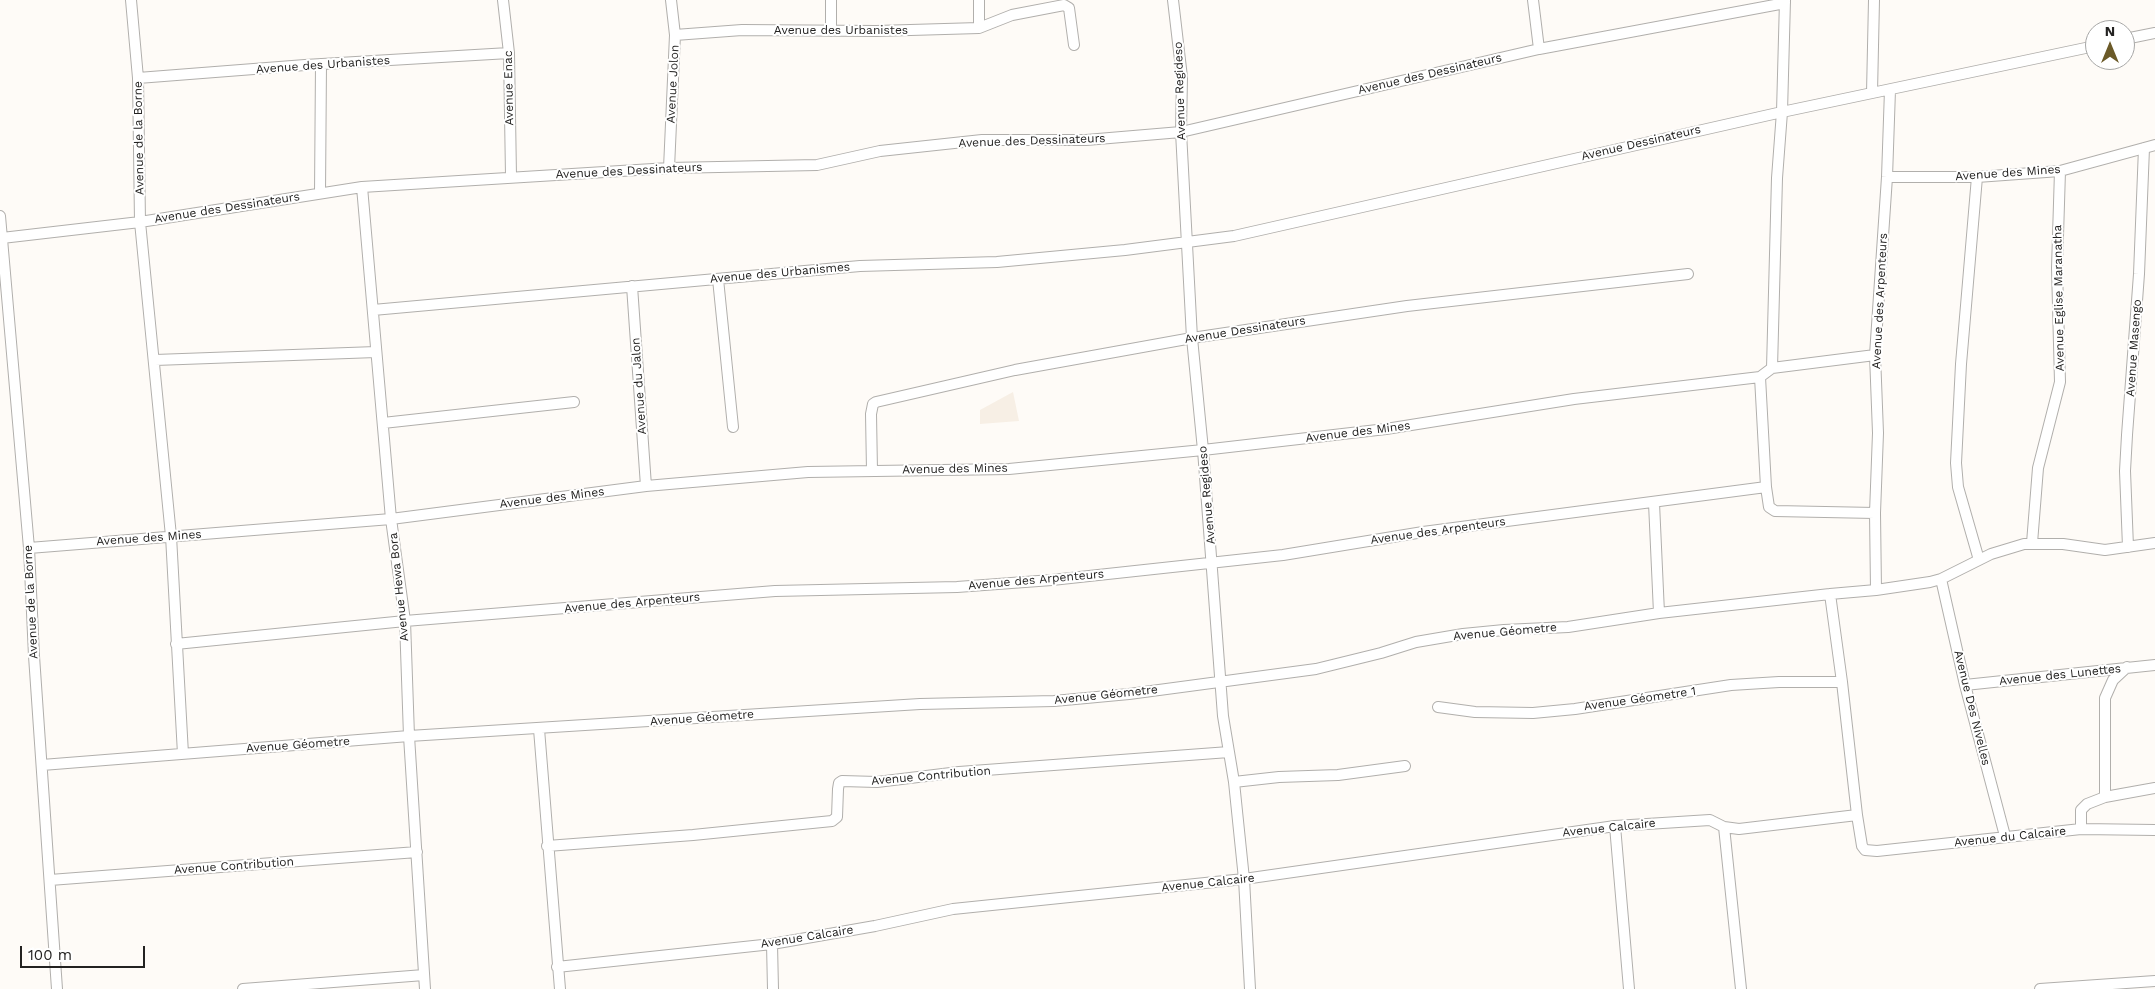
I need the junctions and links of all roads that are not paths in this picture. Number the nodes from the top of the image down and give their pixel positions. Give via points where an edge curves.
1 (131, 0) edge
2 (503, 0) edge
3 (671, 0) edge
4 (831, 0) edge
5 (979, 0) edge
6 (1173, 0) edge
7 (1533, 0) edge
8 (1874, 0) edge
9 (1785, 1) edge
10 (979, 28) junction
11 (832, 31) junction
12 (2155, 33) edge
13 (675, 35) junction
14 (2135, 37) edge
15 (1074, 45) dead end
16 (2085, 48) edge
17 (1539, 49) junction
18 (509, 54) junction
19 (321, 64) junction
20 (138, 78) junction
21 (1890, 90) junction
22 (1872, 93) junction
23 (1782, 112) junction
24 (1181, 132) junction
25 (2155, 145) edge
26 (2144, 148) junction
27 (669, 168) junction
28 (2060, 171) junction
29 (511, 176) junction
30 (1888, 177) junction
31 (1977, 177) junction
32 (362, 187) junction
33 (320, 193) junction
34 (0, 216) edge
35 (140, 222) junction
36 (2, 238) junction
37 (1187, 242) junction
38 (1688, 274) dead end
39 (718, 279) junction
40 (632, 286) junction
41 (373, 310) junction
42 (1192, 338) junction
43 (376, 352) junction
44 (1876, 355) junction
45 (154, 360) junction
46 (1772, 368) junction
47 (1760, 377) junction
48 (574, 402) dead end
49 (383, 423) junction
50 (732, 427) dead end
51 (1204, 450) junction
52 (872, 470) junction
53 (646, 486) junction
54 (1766, 487) junction
55 (1654, 503) junction
56 (1875, 513) junction
57 (391, 518) junction
58 (171, 536) junction
59 (2032, 543) junction
60 (2155, 543) edge
61 (2128, 547) junction
62 (29, 548) junction
63 (1979, 560) junction
64 (1213, 563) junction
65 (1941, 579) junction
66 (1876, 590) junction
67 (1830, 594) junction
68 (1659, 613) junction
69 (405, 621) junction
70 (176, 644) junction
71 (2155, 665) edge
72 (2127, 667) junction
73 (1220, 680) junction
74 (1842, 682) junction
75 (1965, 685) junction
76 (1438, 707) dead end
77 (538, 729) junction
78 (409, 736) junction
79 (1229, 752) junction
80 (183, 754) junction
81 (42, 765) junction
82 (1405, 766) dead end
83 (1234, 782) junction
84 (2155, 788) edge
85 (2105, 797) junction
86 (1858, 815) junction
87 (1616, 826) junction
88 (1724, 827) junction
89 (2082, 830) junction
90 (2155, 830) edge
91 (2005, 836) junction
92 (547, 846) junction
93 (417, 852) junction
94 (1244, 879) junction
95 (50, 880) junction
96 (772, 944) junction
97 (557, 967) junction
98 (424, 975) junction
99 (2155, 981) edge
100 (57, 989) edge
101 (243, 989) edge
102 (425, 989) edge
103 (560, 989) edge
104 (772, 989) edge
105 (1250, 989) edge
106 (1629, 989) edge
107 (1741, 989) edge
108 (2040, 989) edge

1 - 20 street, Avenue de la Borne
2 - 18 street, Avenue Enac
3 - 13 street, Avenue Jolon
4 - 11 street
5 - 10 street
6 - 24 street, Avenue Regideso via 1182,77
7 - 17 street
8 - 22 street
9 - 17 street, Avenue des Dessinateurs
9 - 23 street
10 - 11 street, Avenue des Urbanistes
10 - 15 street via 1012,15 1064,5 1069,10
11 - 13 street, Avenue des Urbanistes via 742,30
12 - 14 street
13 - 27 street, Avenue Jolon
16 - 21 street, Avenue Dessinateurs
17 - 24 street, Avenue des Dessinateurs
18 - 19 street, Avenue des Urbanistes
18 - 29 street, Avenue Enac
19 - 20 street, Avenue des Urbanistes
19 - 33 street
20 - 35 street, Avenue de la Borne
21 - 22 street, Avenue Dessinateurs
21 - 30 street, Avenue des Arpenteurs
22 - 23 street, Avenue Dessinateurs
23 - 37 street, Avenue Dessinateurs via 1234,236
23 - 46 street
24 - 27 street, Avenue des Dessinateurs via 1086,140 982,140 880,151 817,165
24 - 37 street, Avenue Regideso
25 - 26 street, Avenue des Mines
26 - 28 street, Avenue des Mines
26 - 61 street, Avenue Masengo via 2125,471
27 - 29 street, Avenue des Dessinateurs
28 - 31 street, Avenue des Mines
28 - 59 street, Avenue Eglise Maranatha via 2060,382 2038,468
29 - 32 street, Avenue des Dessinateurs
30 - 31 street, Avenue des Mines
30 - 44 street, Avenue des Arpenteurs
31 - 63 street via 1956,463 1958,487
32 - 33 street, Avenue des Dessinateurs
32 - 41 street, Avenue Hewa Bora
33 - 35 street, Avenue des Dessinateurs
34 - 36 street, Avenue de la Borne
35 - 36 street, Avenue des Dessinateurs
35 - 45 street, Avenue de la Borne
36 - 62 street, Avenue de la Borne
37 - 39 street, Avenue des Urbanismes via 997,262 860,266
37 - 42 street, Avenue Regideso
38 - 42 street, Avenue Dessinateurs via 1407,306
39 - 40 street, Avenue des Urbanismes
39 - 50 street
40 - 41 street, Avenue des Urbanismes
40 - 53 street, Avenue du Jalon
41 - 43 street, Avenue Hewa Bora
42 - 51 street, Avenue Regideso
42 - 52 street, Avenue Dessinateurs via 1015,370 876,402 872,404 871,414
43 - 45 street
43 - 49 street, Avenue Hewa Bora
44 - 46 street
44 - 56 street, Avenue des Arpenteurs
45 - 58 street, Avenue de la Borne
46 - 47 street
47 - 51 street, Avenue des Mines via 1574,398 1386,429
47 - 54 street
48 - 49 street
49 - 57 street, Avenue Hewa Bora
51 - 52 street, Avenue des Mines via 1009,469
51 - 64 street, Avenue Regideso
52 - 53 street, Avenue des Mines via 808,472
53 - 57 street, Avenue des Mines
54 - 55 street, Avenue des Arpenteurs
54 - 56 street via 1769,507 1775,511
55 - 64 street, Avenue des Arpenteurs via 1422,532 1283,556
55 - 68 street
56 - 66 street, Avenue des Arpenteurs
57 - 58 street, Avenue des Mines
57 - 69 street, Avenue Hewa Bora
58 - 62 street, Avenue des Mines
58 - 70 street, Avenue de la Borne
59 - 61 street, Avenue Géometre via 2105,550
59 - 63 street, Avenue Géometre
60 - 61 street, Avenue Géometre
62 - 81 street, Avenue de la Borne
63 - 65 street, Avenue Géometre
64 - 69 street, Avenue des Arpenteurs via 1016,583 775,591
64 - 73 street, Avenue Regideso
65 - 66 street, Avenue Géometre
65 - 75 street, Avenue Des Nivelles
66 - 67 street, Avenue Géometre
67 - 68 street, Avenue Géometre
67 - 74 street
68 - 73 street, Avenue Géometre via 1568,627 1440,638 1410,643 1332,666
69 - 70 street, Avenue des Arpenteurs
69 - 78 street, Avenue Hewa Bora
70 - 80 street, Avenue de la Borne
71 - 72 street, Avenue des Lunettes
72 - 75 street, Avenue des Lunettes
72 - 85 street via 2108,688 2104,706
73 - 77 street, Avenue Géometre via 1054,701 920,704
73 - 79 street, Avenue Regideso
74 - 76 street, Avenue Géometre 1 via 1731,685 1533,713 1475,712
74 - 86 street
75 - 91 street, Avenue Des Nivelles
77 - 78 street, Avenue Géometre
77 - 92 street
78 - 80 street, Avenue Géometre
78 - 93 street, Avenue Hewa Bora
79 - 83 street, Avenue Regideso
79 - 92 street, Avenue Contribution via 959,772 877,782 842,782 838,785 837,817 832,821
80 - 81 street, Avenue Géometre
81 - 95 street, Avenue de la Borne
82 - 83 street via 1338,775
83 - 94 street, Avenue Regideso
84 - 85 street
85 - 89 street via 2084,805
86 - 88 street, Avenue Calcaire
86 - 91 street, Avenue du Calcaire via 1865,850
87 - 88 street, Avenue Calcaire via 1702,819
87 - 94 street, Avenue Calcaire
87 - 106 street
88 - 107 street
89 - 90 street, Avenue du Calcaire
89 - 91 street, Avenue du Calcaire
92 - 97 street
93 - 95 street, Avenue Contribution
93 - 98 street, Avenue Hewa Bora
94 - 96 street, Avenue Calcaire via 953,910
94 - 105 street, Avenue Regideso
95 - 100 street, Avenue de la Borne
96 - 97 street, Avenue Calcaire
96 - 104 street
97 - 103 street
98 - 101 street
98 - 102 street, Avenue Hewa Bora
99 - 108 street

